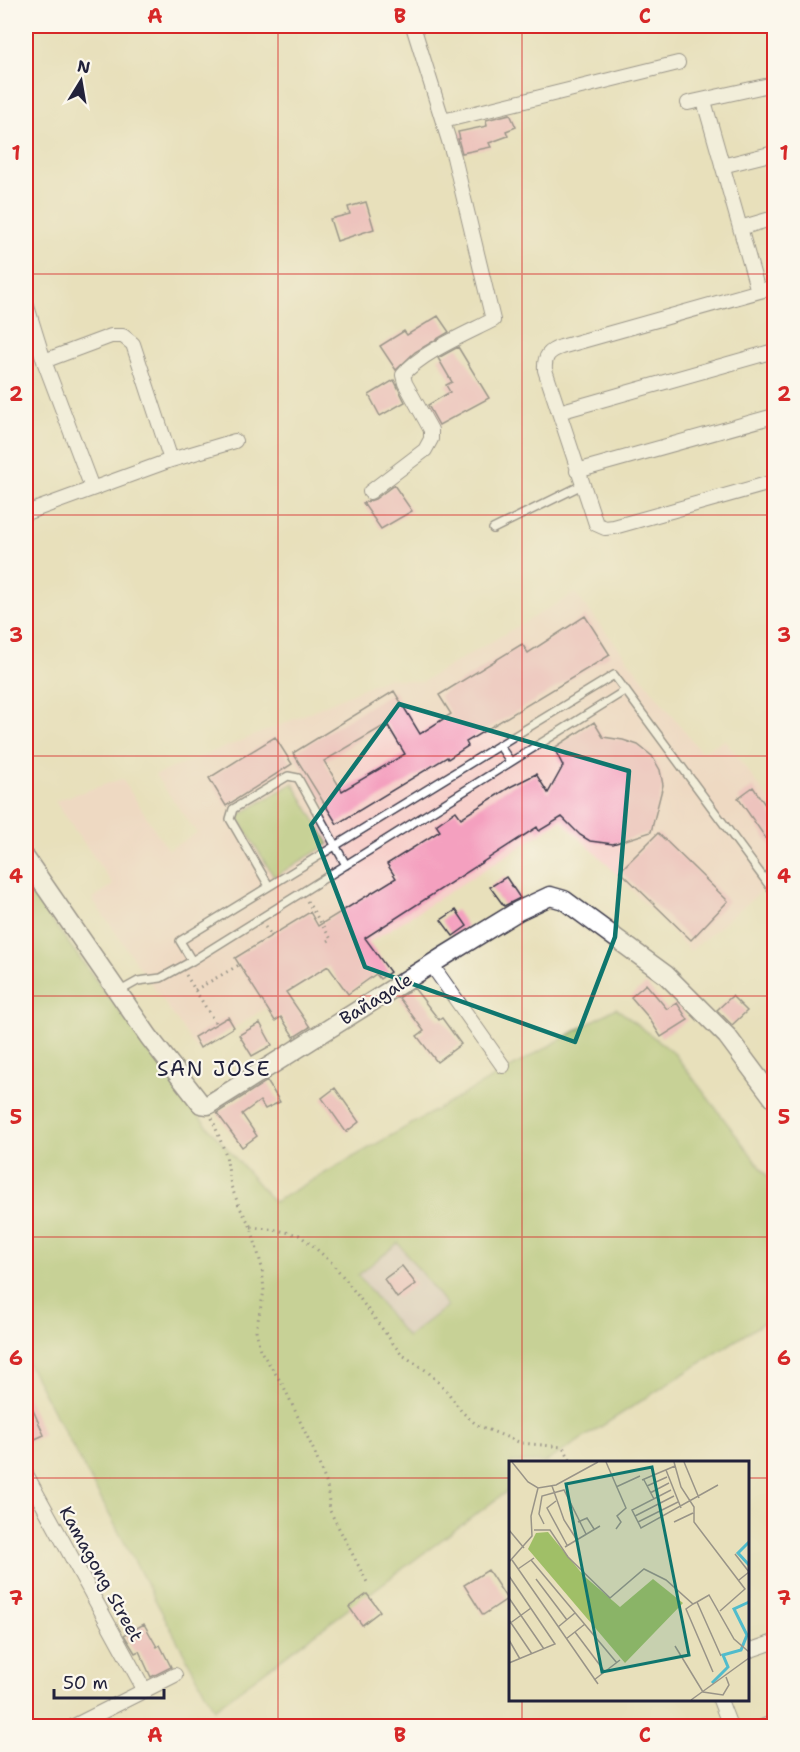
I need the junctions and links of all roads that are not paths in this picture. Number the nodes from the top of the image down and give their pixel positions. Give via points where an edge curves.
1 (413, 26) edge
2 (678, 63) dead end
3 (774, 84) edge
4 (704, 101) junction
5 (688, 104) dead end
6 (443, 122) junction
7 (774, 153) edge
8 (722, 166) junction
9 (774, 219) edge
10 (740, 228) junction
11 (774, 287) edge
12 (758, 291) junction
13 (26, 303) edge
14 (774, 351) edge
15 (44, 361) junction
16 (559, 412) junction
17 (774, 416) edge
18 (235, 441) dead end
19 (171, 460) junction
20 (577, 471) junction
21 (774, 482) edge
22 (582, 485) junction
23 (93, 488) junction
24 (370, 492) dead end
25 (26, 513) edge
26 (493, 530) dead end
27 (626, 690) junction
28 (499, 745) junction
29 (510, 761) junction
30 (336, 846) junction
31 (26, 859) edge
32 (346, 865) junction
33 (269, 886) junction
34 (774, 892) edge
35 (192, 961) junction
36 (431, 964) junction
37 (117, 992) junction
38 (503, 1066) dead end
39 (774, 1099) edge
40 (26, 1474) edge
41 (774, 1642) edge
42 (749, 1650) edge
43 (175, 1675) dead end
44 (145, 1690) junction
45 (720, 1701) edge
46 (774, 1723) edge
47 (74, 1726) edge
48 (729, 1726) edge
49 (764, 1726) edge

1 - 6 street
2 - 6 street
3 - 4 street
4 - 5 street
4 - 8 street
6 - 24 street via 493,320 408,368 403,375 405,383 431,430 431,439 425,450
7 - 8 street
8 - 10 street
9 - 10 street
10 - 12 street
11 - 12 street
12 - 16 street via 550,351 544,361 545,370
13 - 15 street
14 - 16 street
15 - 19 street via 111,336 123,336 133,344
15 - 23 street
16 - 20 street
17 - 20 street
18 - 19 street
19 - 23 street
20 - 22 street
21 - 22 street via 605,528 596,524
22 - 26 lane
23 - 25 street
27 - 28 lane via 614,675
27 - 29 lane
27 - 34 lane
28 - 29 lane
28 - 30 lane
29 - 32 lane
30 - 32 lane
30 - 33 lane
30 - 33 lane via 298,778 288,776 233,809 230,819
31 - 37 street
32 - 35 lane
33 - 35 lane via 180,941
35 - 37 lane via 161,978 138,981
36 - 37 street, Bañagale via 208,1105 196,1100
36 - 38 street
36 - 39 street, Bañagale via 518,911 550,896 564,900 666,975 727,1036
40 - 44 street, Kamagong Street
41 - 42 street
43 - 44 street
44 - 47 street
45 - 48 street
46 - 49 street

